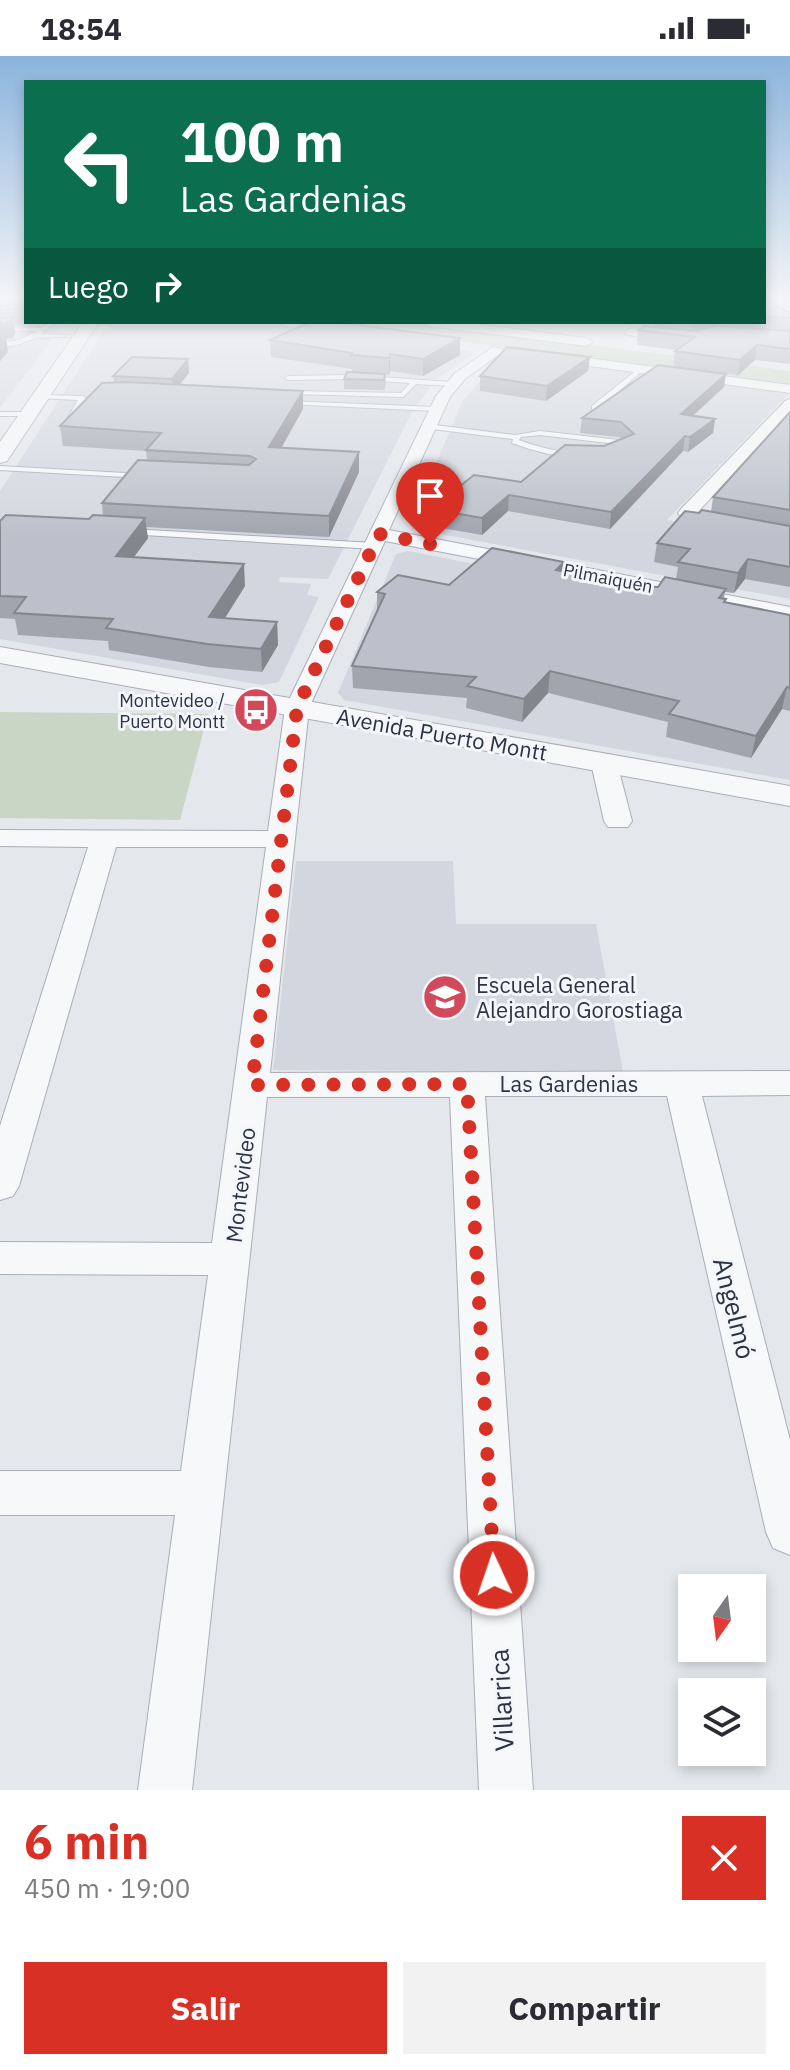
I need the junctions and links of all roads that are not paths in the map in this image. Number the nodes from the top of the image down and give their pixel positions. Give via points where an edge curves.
1 (55, 376) edge
2 (464, 376) edge
3 (633, 376) edge
4 (693, 376) edge
5 (288, 378) dead end
6 (415, 381) junction
7 (451, 384) junction
8 (790, 389) edge
9 (292, 392) edge
10 (41, 397) junction
11 (93, 397) edge
12 (83, 398) junction
13 (276, 403) edge
14 (790, 404) edge
15 (595, 408) edge
16 (0, 414) edge
17 (30, 414) junction
18 (431, 418) junction
19 (64, 433) edge
20 (516, 437) junction
21 (0, 457) edge
22 (0, 468) edge
23 (156, 476) edge
24 (117, 531) edge
25 (790, 538) edge
26 (376, 540) junction
27 (790, 613) edge
28 (0, 655) edge
29 (297, 708) junction
30 (604, 763) junction
31 (790, 796) edge
32 (618, 821) dead end
33 (0, 838) edge
34 (104, 839) junction
35 (282, 839) junction
36 (681, 1083) junction
37 (790, 1083) edge
38 (467, 1084) junction
39 (252, 1085) junction
40 (0, 1186) edge
41 (0, 1258) edge
42 (231, 1259) junction
43 (0, 1493) edge
44 (202, 1493) junction
45 (790, 1532) edge
46 (165, 1790) edge
47 (506, 1790) edge

1 - 10 street
2 - 7 street, Montevideo
3 - 15 lane
4 - 8 street
5 - 6 lane
6 - 7 lane
6 - 9 lane via 403,395
7 - 18 street, Montevideo
10 - 12 lane
10 - 17 street
11 - 12 lane
12 - 19 lane
13 - 18 lane
14 - 25 street via 688,511 688,517 701,523
16 - 17 lane
17 - 21 street
18 - 20 lane
18 - 26 street, Montevideo
20 - 20 lane via 551,434 619,442 626,448 611,455 588,455 532,447
22 - 23 lane
24 - 26 lane
26 - 27 street, Pilmaiquén
26 - 29 street, Montevideo
28 - 29 street, Avenida Puerto Montt
29 - 30 street, Avenida Puerto Montt
29 - 35 street, Montevideo
30 - 31 street, Avenida Puerto Montt
30 - 32 street
33 - 34 street
34 - 35 street
34 - 40 street
35 - 39 street, Montevideo
36 - 37 street, Las Gardenias
36 - 38 street, Las Gardenias
36 - 45 street, Angelmó
38 - 39 street, Las Gardenias
38 - 47 street, Villarrica
39 - 42 street, Montevideo
41 - 42 street
42 - 44 street, Montevideo
43 - 44 street
44 - 46 street, Montevideo

